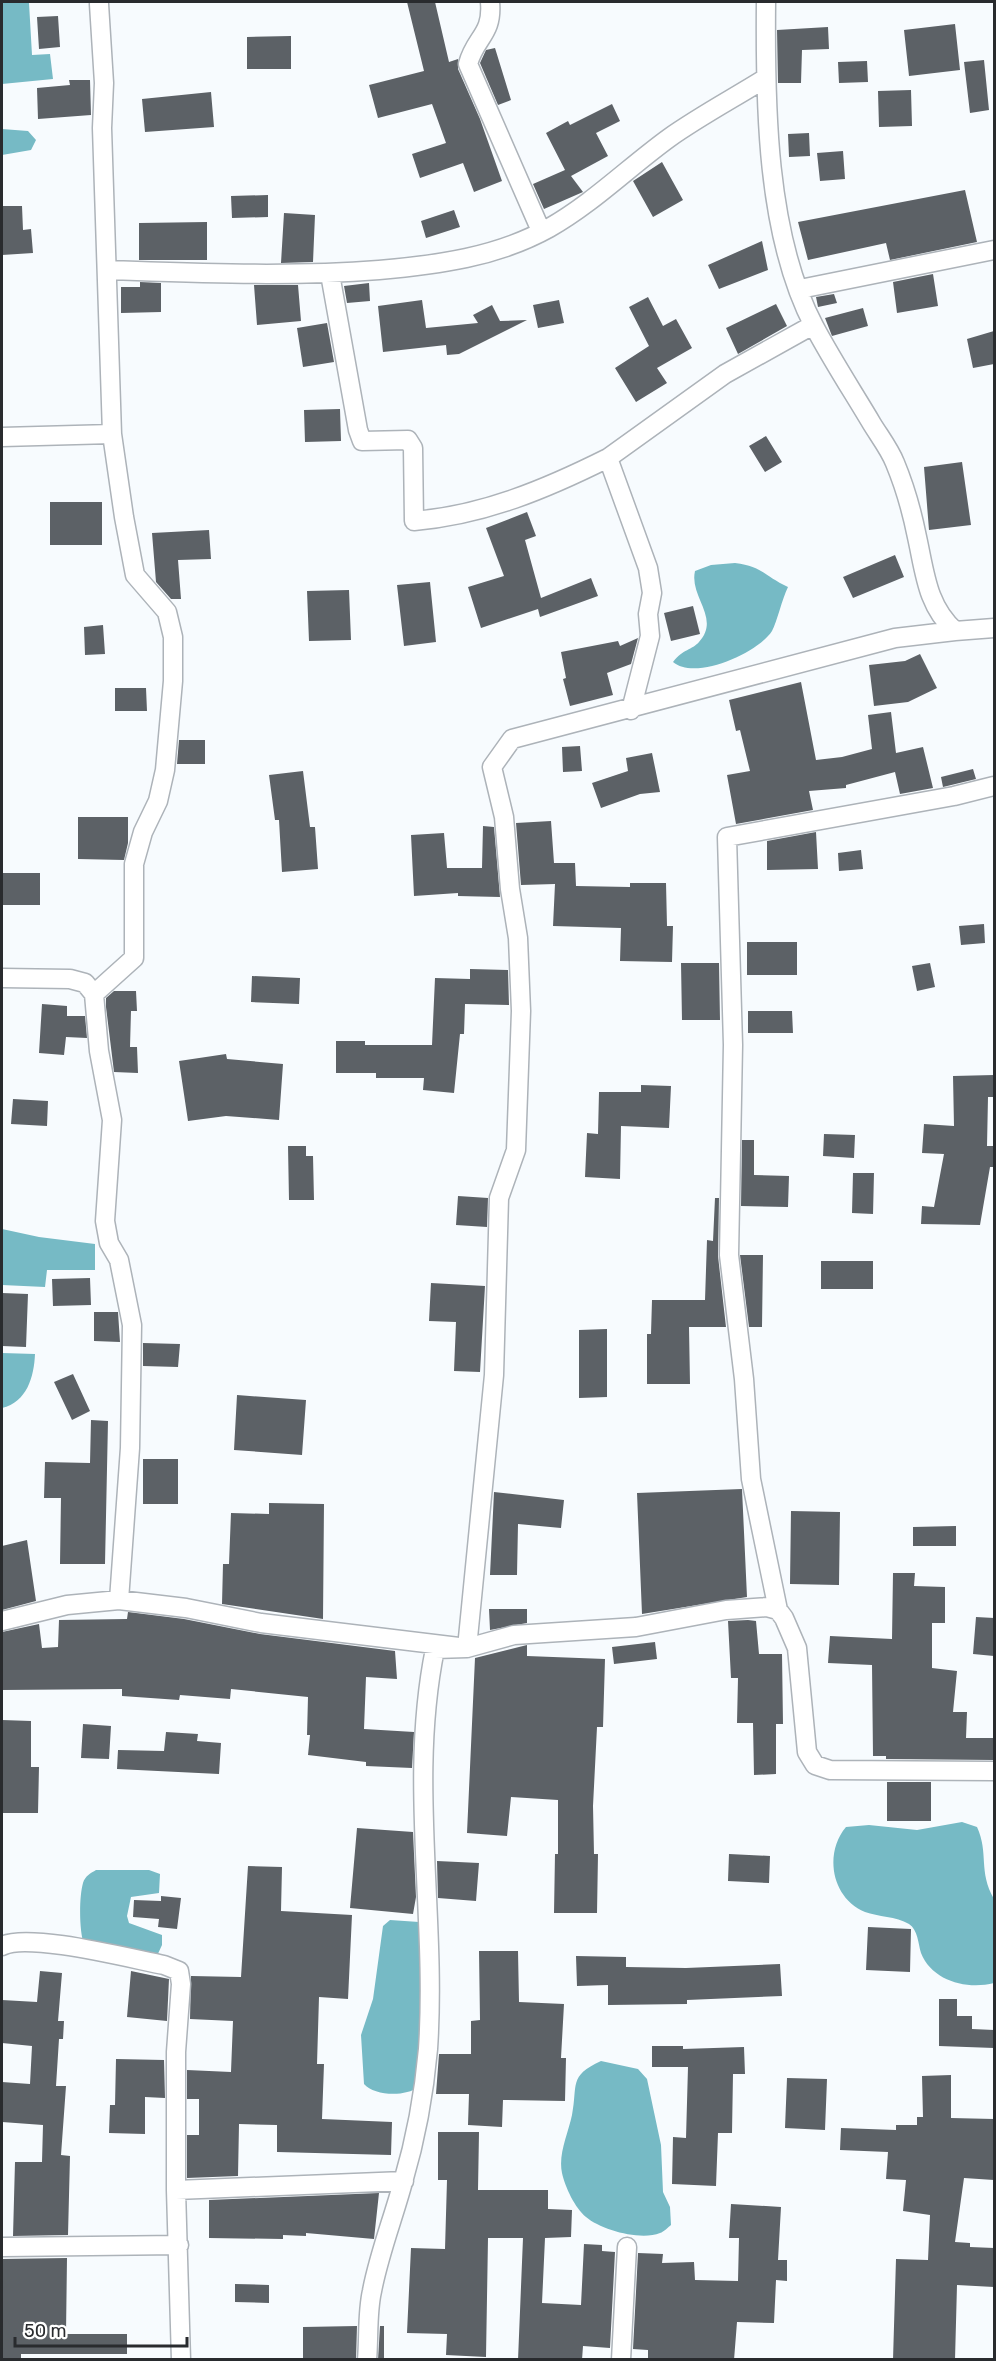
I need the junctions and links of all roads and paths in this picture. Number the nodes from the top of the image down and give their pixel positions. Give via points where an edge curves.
1 (490, 2) edge
2 (766, 2) edge
3 (99, 4) dead end
4 (766, 78) junction
5 (541, 231) junction
6 (994, 250) edge
7 (107, 270) junction
8 (330, 274) junction
9 (800, 289) junction
10 (813, 325) junction
11 (112, 434) junction
12 (2, 437) edge
13 (608, 458) junction
14 (994, 628) edge
15 (955, 632) junction
16 (631, 710) junction
17 (994, 786) edge
18 (2, 978) edge
19 (94, 994) junction
20 (119, 1600) junction
21 (778, 1610) junction
22 (2, 1621) edge
23 (467, 1648) junction
24 (994, 1771) edge
25 (2, 1946) edge
26 (404, 2181) junction
27 (176, 2190) junction
28 (179, 2245) junction
29 (2, 2247) edge
30 (627, 2247) dead end
31 (181, 2360) edge
32 (367, 2360) edge
33 (621, 2360) edge

1 - 5 street via 488,30 468,64
2 - 4 street
3 - 7 street
4 - 5 street via 671,137 588,202
4 - 9 street via 772,177 787,253
5 - 8 street via 503,248 443,264
6 - 9 street
7 - 8 street
7 - 11 street
8 - 13 street via 358,430 362,441 408,441 413,448 414,521 450,518 512,500
9 - 10 street
10 - 13 street via 725,374
10 - 15 street via 894,461 909,505 928,589 941,619
11 - 12 street
11 - 19 street via 128,549 135,575 167,612 173,681 165,770 158,801 134,864 134,958
13 - 16 street via 648,568 652,593 648,614 650,636
14 - 15 street
15 - 16 street via 895,638
16 - 23 street via 512,739 492,767 504,817 518,938 521,1011 516,1150 499,1198 494,1375
17 - 21 street via 727,837 733,1045 729,1255 751,1479
18 - 19 street via 70,979 85,983
19 - 20 street via 99,1051 112,1120 105,1221 119,1260 132,1325 130,1449
20 - 22 street via 67,1605
20 - 23 street via 261,1623
21 - 23 street via 726,1610 636,1626 514,1635
21 - 24 street via 797,1648 807,1752 815,1765 830,1770
23 - 26 street via 435,1649 429,1677 422,1786 430,1935 428,2046 424,2094
25 - 27 street via 30,1942 58,1945 178,1971 181,1984 176,2062
26 - 27 street
26 - 32 street via 371,2294
27 - 28 street
28 - 29 street
28 - 31 street
30 - 33 street

